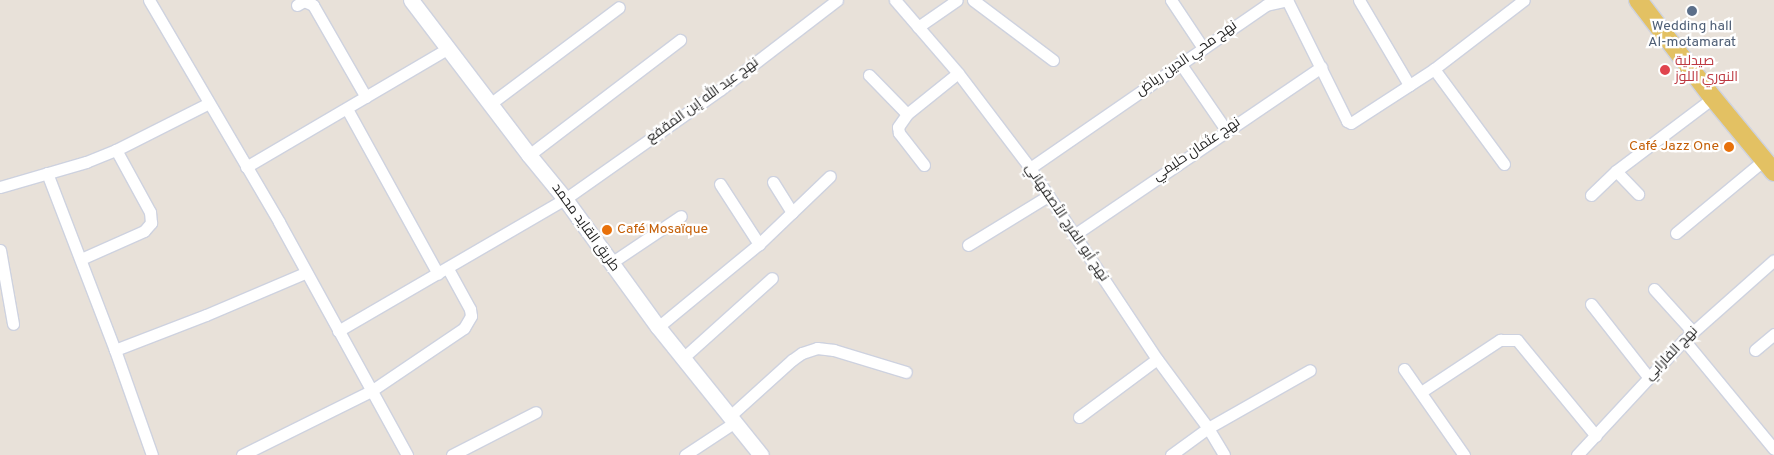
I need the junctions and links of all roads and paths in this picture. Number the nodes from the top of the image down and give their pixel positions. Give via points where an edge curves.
1 (149, 0) edge
2 (411, 0) edge
3 (837, 0) edge
4 (895, 0) edge
5 (957, 0) edge
6 (973, 0) edge
7 (1171, 0) edge
8 (1359, 0) edge
9 (1524, 0) edge
10 (1638, 0) edge
11 (297, 5) dead end
12 (619, 7) dead end
13 (918, 27) junction
14 (680, 40) dead end
15 (1204, 48) junction
16 (447, 49) junction
17 (1053, 60) dead end
18 (1180, 63) junction
19 (1321, 67) junction
20 (1434, 69) junction
21 (958, 73) junction
22 (869, 75) dead end
23 (1410, 85) junction
24 (366, 97) junction
25 (1713, 98) junction
26 (209, 103) junction
27 (490, 104) junction
28 (346, 109) junction
29 (907, 114) junction
30 (1226, 130) junction
31 (116, 150) junction
32 (529, 155) junction
33 (1504, 164) dead end
34 (924, 165) dead end
35 (246, 166) junction
36 (1769, 166) edge
37 (1030, 168) junction
38 (1616, 172) junction
39 (47, 173) junction
40 (830, 176) dead end
41 (773, 182) dead end
42 (720, 184) dead end
43 (0, 187) edge
44 (1638, 194) dead end
45 (1591, 195) dead end
46 (1048, 196) junction
47 (565, 198) junction
48 (792, 212) junction
49 (681, 216) dead end
50 (1676, 234) dead end
51 (1074, 235) junction
52 (759, 244) junction
53 (968, 246) dead end
54 (0, 250) edge
55 (81, 258) junction
56 (1774, 260) edge
57 (611, 263) junction
58 (443, 271) junction
59 (305, 273) junction
60 (772, 278) dead end
61 (1654, 289) dead end
62 (1590, 304) dead end
63 (13, 324) dead end
64 (658, 327) junction
65 (338, 331) junction
66 (1774, 334) edge
67 (1688, 336) junction
68 (115, 350) junction
69 (1755, 350) dead end
70 (684, 357) junction
71 (1157, 359) junction
72 (1310, 370) dead end
73 (1404, 370) dead end
74 (906, 372) dead end
75 (1649, 378) junction
76 (371, 391) junction
77 (1421, 392) junction
78 (536, 412) dead end
79 (1079, 417) dead end
80 (733, 419) junction
81 (1208, 428) junction
82 (1596, 436) junction
83 (1774, 449) edge
84 (152, 455) edge
85 (242, 455) edge
86 (408, 455) edge
87 (452, 455) edge
88 (685, 455) edge
89 (761, 455) edge
90 (1172, 455) edge
91 (1224, 455) edge
92 (1464, 455) edge
93 (1577, 455) edge

1 - 26 street
2 - 16 main road, طريق القايد محمد
3 - 47 street, نهج عبد الله إبن المقفع via 728,83
4 - 13 street, نهج أبو الفرج الأصفهاني
5 - 13 street
6 - 17 street
7 - 15 street
8 - 23 street
9 - 20 street
10 - 25 main road
11 - 24 street via 304,1 313,5
12 - 27 street
13 - 21 street, نهج أبو الفرج الأصفهاني
14 - 32 street
15 - 18 street, نهج محي الدين رياض
15 - 19 street, نهج محي الدين رياض via 1266,5 1287,0
16 - 24 street
16 - 27 main road, طريق القايد محمد
18 - 30 street
18 - 37 street, نهج محي الدين رياض
19 - 23 street via 1351,123
19 - 30 street, نهج عثمان حليمي
20 - 23 street
20 - 33 street
21 - 29 street
21 - 37 street, نهج أبو الفرج الأصفهاني
22 - 29 street
24 - 28 street
25 - 36 main road
25 - 38 street
26 - 31 street
26 - 35 street
27 - 32 main road, طريق القايد محمد
28 - 35 street
28 - 58 street
29 - 34 street via 898,127 899,133
30 - 51 street, نهج عثمان حليمي
31 - 39 street
31 - 55 street via 150,212 151,223 144,232
32 - 47 main road, طريق القايد محمد
35 - 59 street
36 - 50 street
37 - 46 street, نهج أبو الفرج الأصفهاني
38 - 44 street
38 - 45 street
39 - 43 street
39 - 55 street
40 - 48 street
41 - 48 street
42 - 52 street
46 - 51 street, نهج أبو الفرج الأصفهاني
46 - 53 street
47 - 57 main road, طريق القايد محمد
47 - 58 street, نهج عبد الله إبن المقفع
48 - 52 street
49 - 57 street
51 - 71 street, نهج أبو الفرج الأصفهاني
52 - 64 street
54 - 63 street
55 - 68 street
56 - 67 street, نهج الفارابي
57 - 64 main road, طريق القايد محمد
58 - 65 street, نهج عبد الله إبن المقفع
58 - 76 street via 470,309 469,322 455,336
59 - 65 street
59 - 68 street
60 - 70 street
61 - 67 street
62 - 75 street
64 - 70 main road, طريق القايد محمد
65 - 76 street
66 - 69 street
67 - 75 street, نهج الفارابي
67 - 83 street
68 - 84 street
70 - 80 main road, طريق القايد محمد
71 - 79 street
71 - 81 street, نهج أبو الفرج الأصفهاني
72 - 81 street
73 - 77 street
74 - 80 street via 817,348 792,360
75 - 82 street, نهج الفارابي
76 - 85 street
76 - 86 street
77 - 82 street via 1500,340 1516,340
77 - 92 street
78 - 87 street
80 - 88 street
80 - 89 main road, طريق القايد محمد
81 - 90 street
81 - 91 street, نهج أبو الفرج الأصفهاني
82 - 93 street, نهج الفارابي

